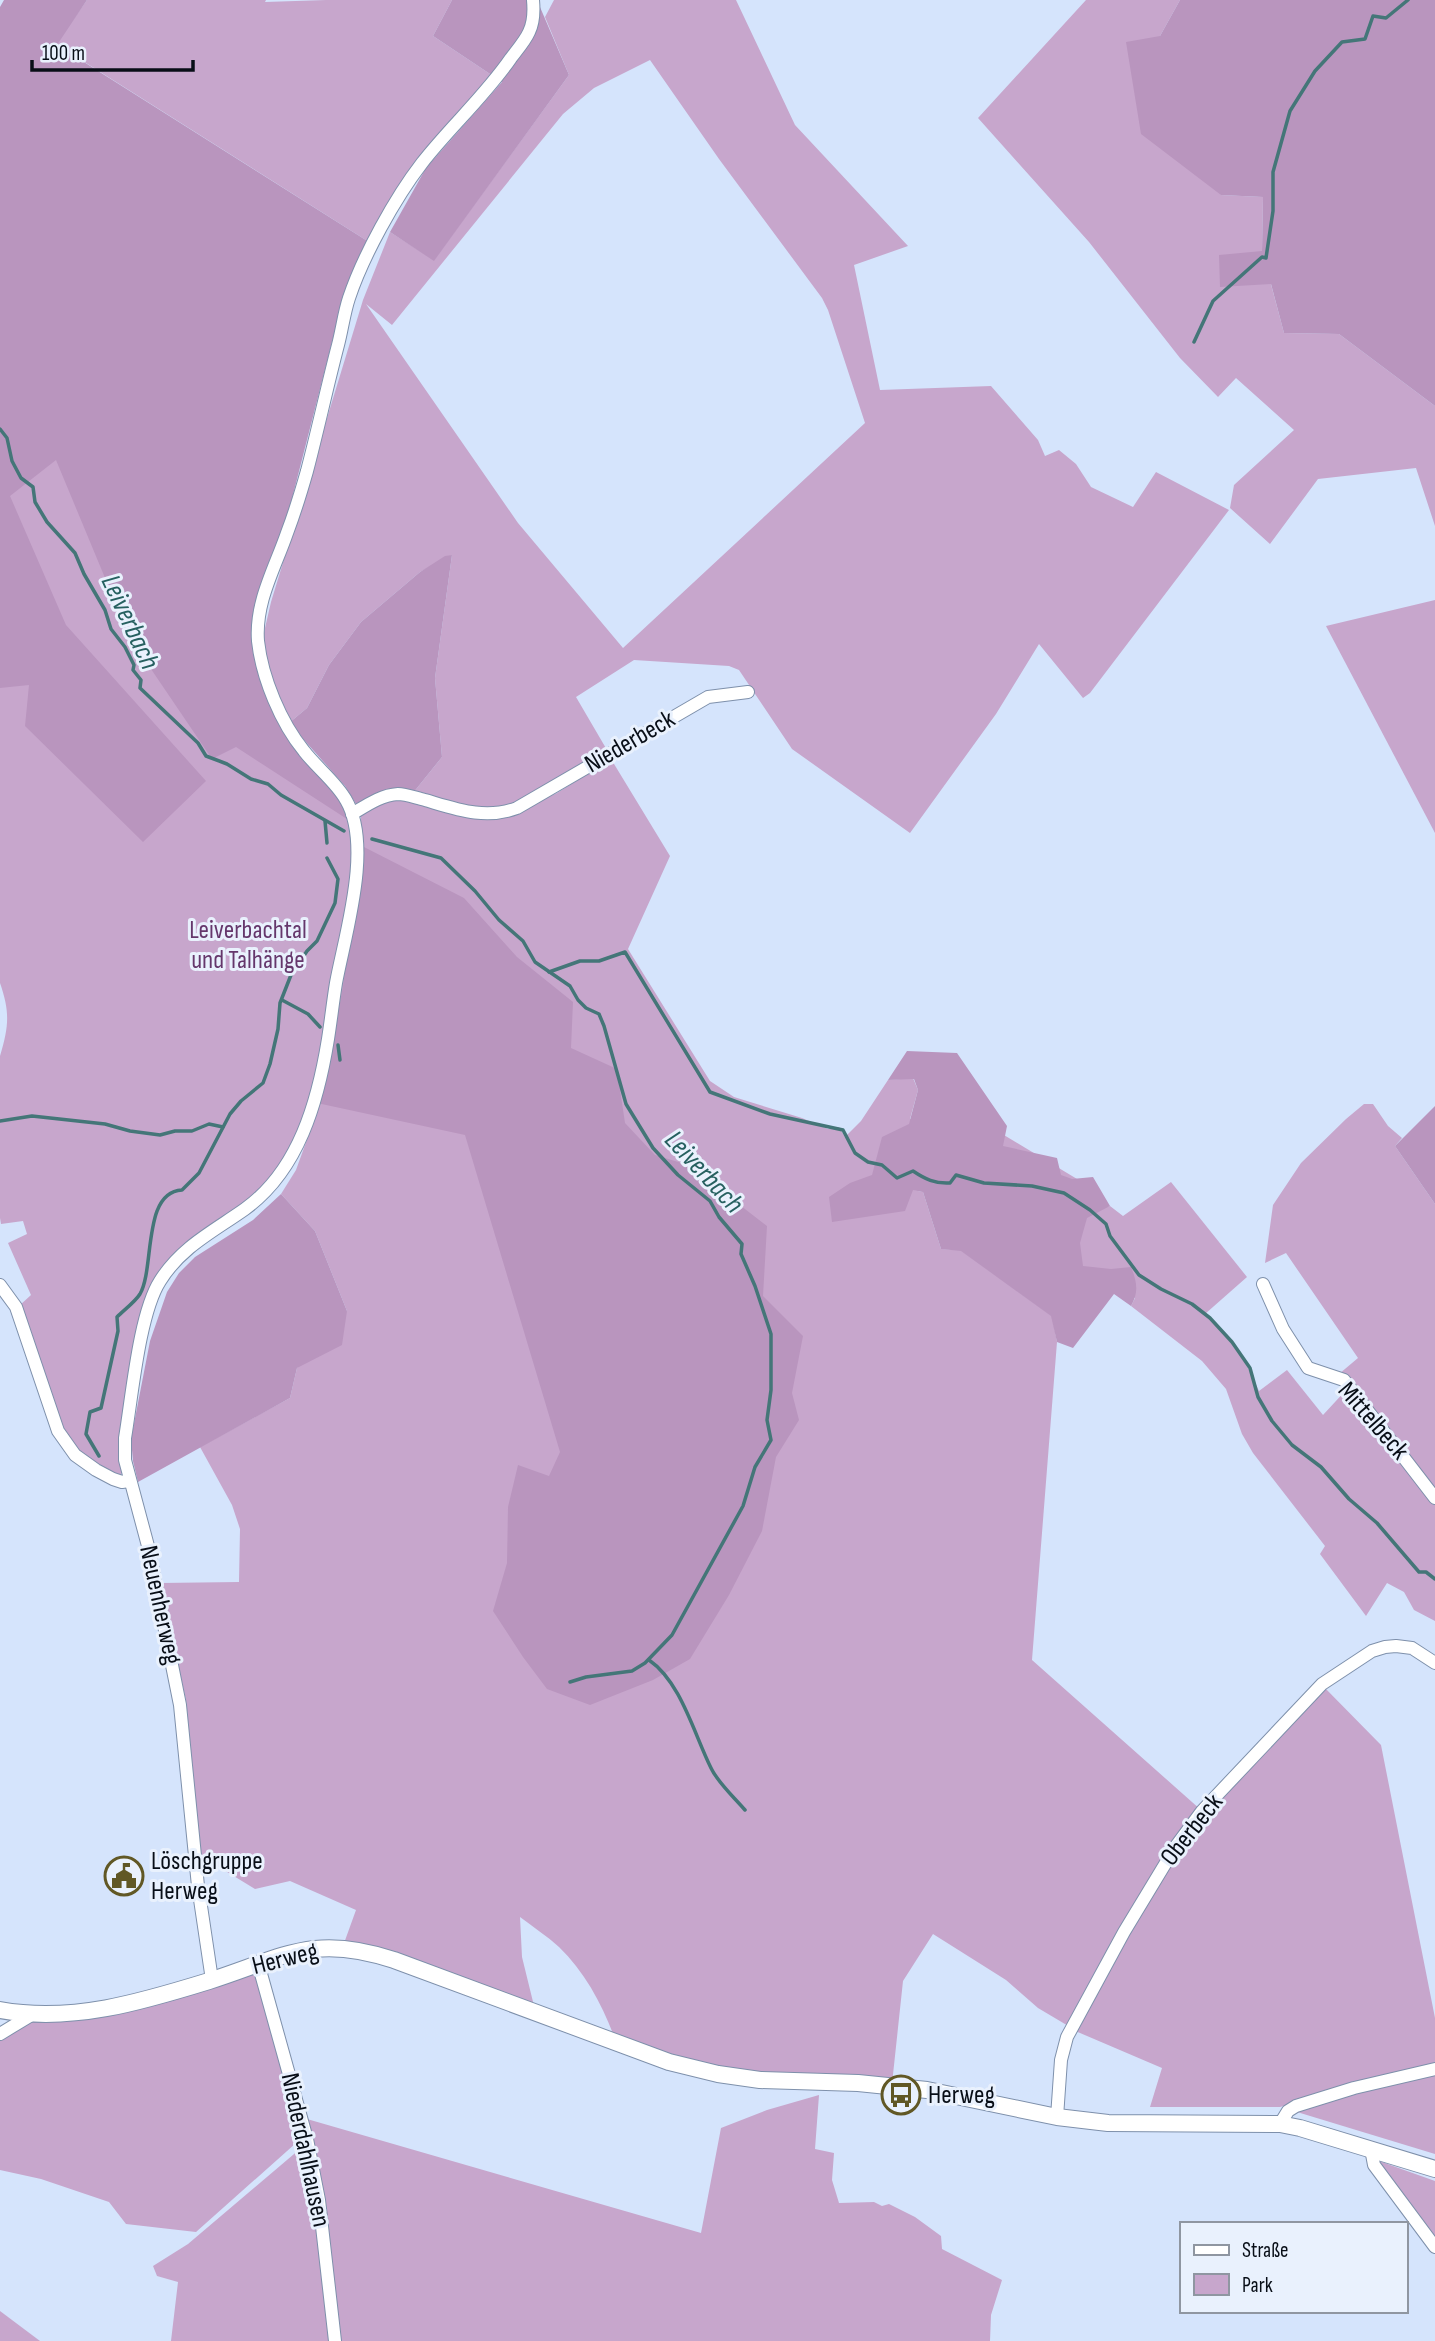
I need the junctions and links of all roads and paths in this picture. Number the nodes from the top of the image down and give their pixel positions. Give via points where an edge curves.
1 (533, 0) edge
2 (748, 692) dead end
3 (352, 814) junction
4 (1263, 1284) dead end
5 (0, 1285) edge
6 (129, 1481) junction
7 (1435, 1498) edge
8 (1435, 1663) edge
9 (258, 1963) junction
10 (212, 1980) junction
11 (0, 2010) edge
12 (33, 2014) junction
13 (0, 2034) edge
14 (1435, 2069) edge
15 (1057, 2117) junction
16 (1280, 2124) junction
17 (1371, 2149) junction
18 (1435, 2169) edge
19 (1435, 2246) edge
20 (335, 2341) edge

1 - 3 street via 530,31 497,78 421,164 375,239 349,297 300,494 263,596 258,639 276,705 302,749 346,798
2 - 3 street, Niederbeck via 708,696 504,813 467,812 401,794 376,799
3 - 6 street, Neuenherweg via 357,864 352,913 309,1118 288,1164 264,1193 188,1247 156,1286 148,1307 125,1438
4 - 7 street, Mittelbeck via 1283,1329 1308,1368 1344,1380
5 - 6 street via 16,1307 58,1431 85,1463 113,1479
6 - 10 street, Neuenherweg via 148,1546 180,1704
8 - 15 street, Oberbeck via 1412,1648 1372,1651 1322,1684 1202,1811 1154,1879 1068,2036 1061,2060
9 - 10 main road, Herweg
9 - 15 main road, Herweg via 307,1949 363,1951 669,2062 718,2074 927,2090
9 - 20 street, Niederdahlhausen via 307,2138
10 - 12 main road, Herweg via 105,2009
11 - 12 main road, Herweg
12 - 13 street
14 - 16 street via 1296,2106
15 - 16 main road, Herweg via 1108,2123
16 - 17 main road, Herweg
17 - 18 main road, Herweg
17 - 19 street via 1374,2165

